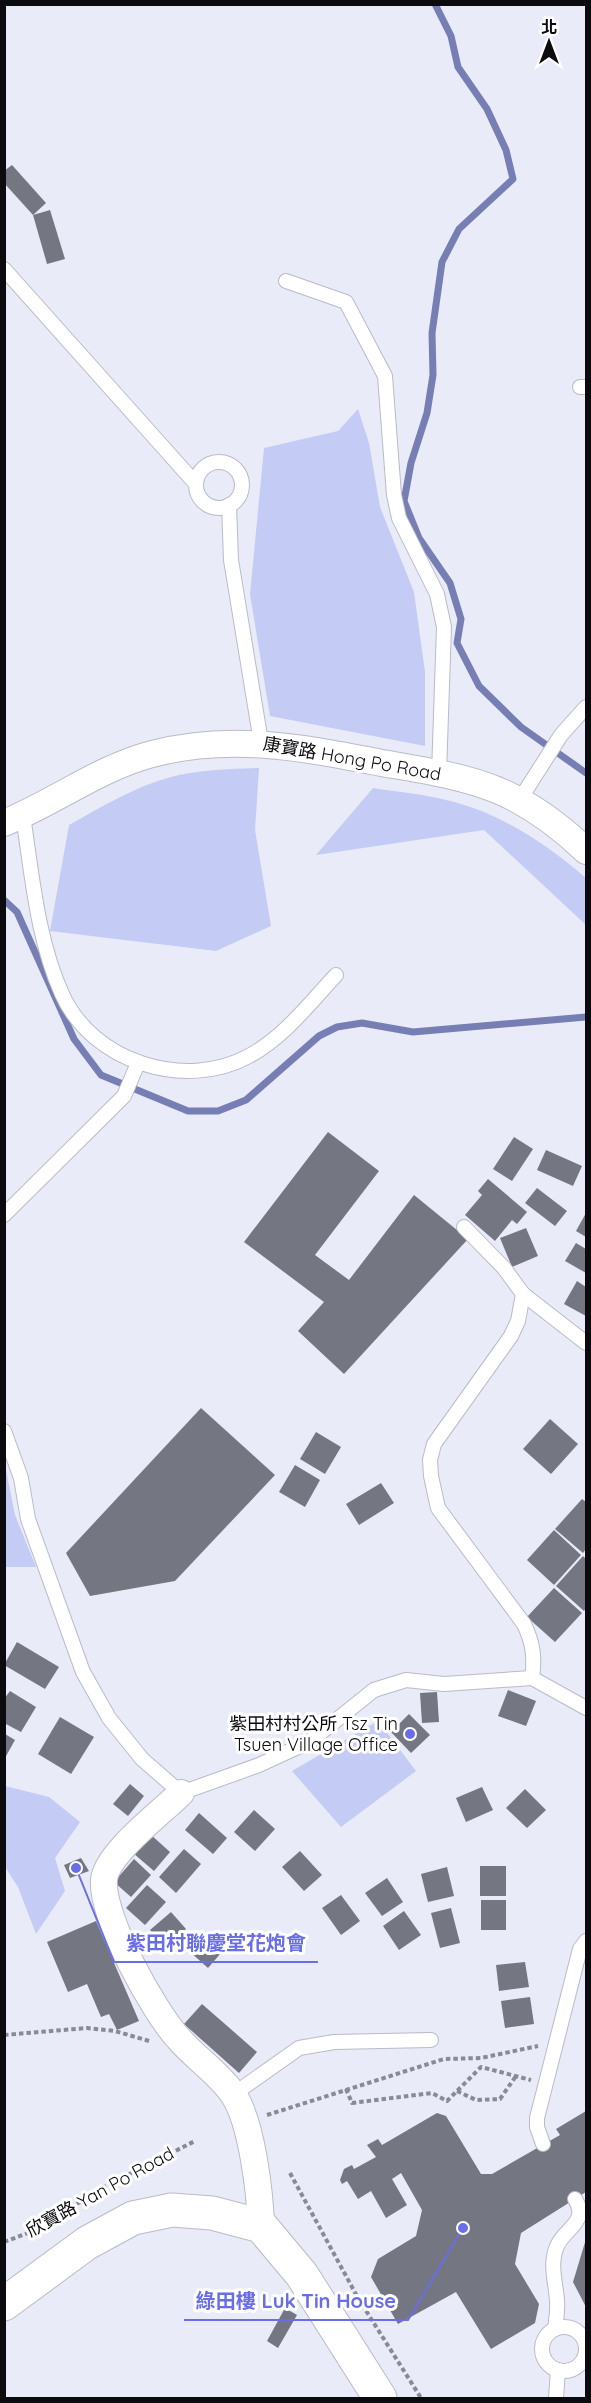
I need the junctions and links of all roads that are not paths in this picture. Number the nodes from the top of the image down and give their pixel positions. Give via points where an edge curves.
1 (4, 269) edge
2 (286, 281) dead end
3 (196, 484) junction
4 (229, 505) junction
5 (586, 707) edge
6 (261, 742) junction
7 (439, 773) junction
8 (519, 801) junction
9 (14, 819) edge
10 (586, 851) edge
11 (336, 975) dead end
12 (138, 1063) junction
13 (4, 1215) edge
14 (464, 1227) dead end
15 (523, 1294) junction
16 (586, 1343) edge
17 (4, 1431) edge
18 (532, 1678) junction
19 (586, 1708) edge
20 (182, 1793) junction
21 (586, 1941) edge
22 (430, 2040) dead end
23 (234, 2094) junction
24 (543, 2145) dead end
25 (574, 2199) dead end
26 (261, 2226) junction
27 (4, 2304) edge
28 (555, 2329) junction
29 (586, 2356) edge
30 (558, 2370) junction
31 (380, 2398) edge
32 (556, 2398) edge

1 - 3 lane
2 - 7 lane via 346,302 385,376 393,495 399,518 437,594 444,627
3 - 4 lane via 207,504
3 - 4 lane via 201,470 214,462 234,468 242,488
4 - 6 lane via 231,561
5 - 8 lane via 561,735
6 - 7 street, 康寶路 Hong Po Road
6 - 9 street, 康寶路 Hong Po Road via 209,743 151,754 96,775
7 - 8 street, 康寶路 Hong Po Road via 463,778
8 - 10 street, 康寶路 Hong Po Road via 561,828
9 - 12 lane via 62,996 93,1036
11 - 12 lane via 280,1036 248,1056 213,1068 174,1071
12 - 13 lane via 124,1096
14 - 15 lane
15 - 16 lane
15 - 18 lane via 511,1336 434,1444 430,1476 438,1508 528,1633 535,1660
17 - 20 lane via 21,1478 28,1519 83,1672 109,1718 142,1759
18 - 19 lane
18 - 20 lane via 444,1684 406,1680 374,1690 309,1742
20 - 23 street via 111,1861 104,1880 107,1903 139,1980 178,2039
21 - 24 lane via 580,1949 537,2118
22 - 23 lane via 334,2042 299,2048
23 - 26 street via 260,2184
25 - 28 lane via 579,2206 578,2222 558,2245 552,2266 558,2304
26 - 27 street via 212,2213 172,2210 133,2218 87,2243
26 - 31 street via 303,2275
28 - 29 lane via 576,2330 585,2342
28 - 30 lane via 544,2340 543,2354
29 - 30 lane via 578,2367
30 - 32 lane

